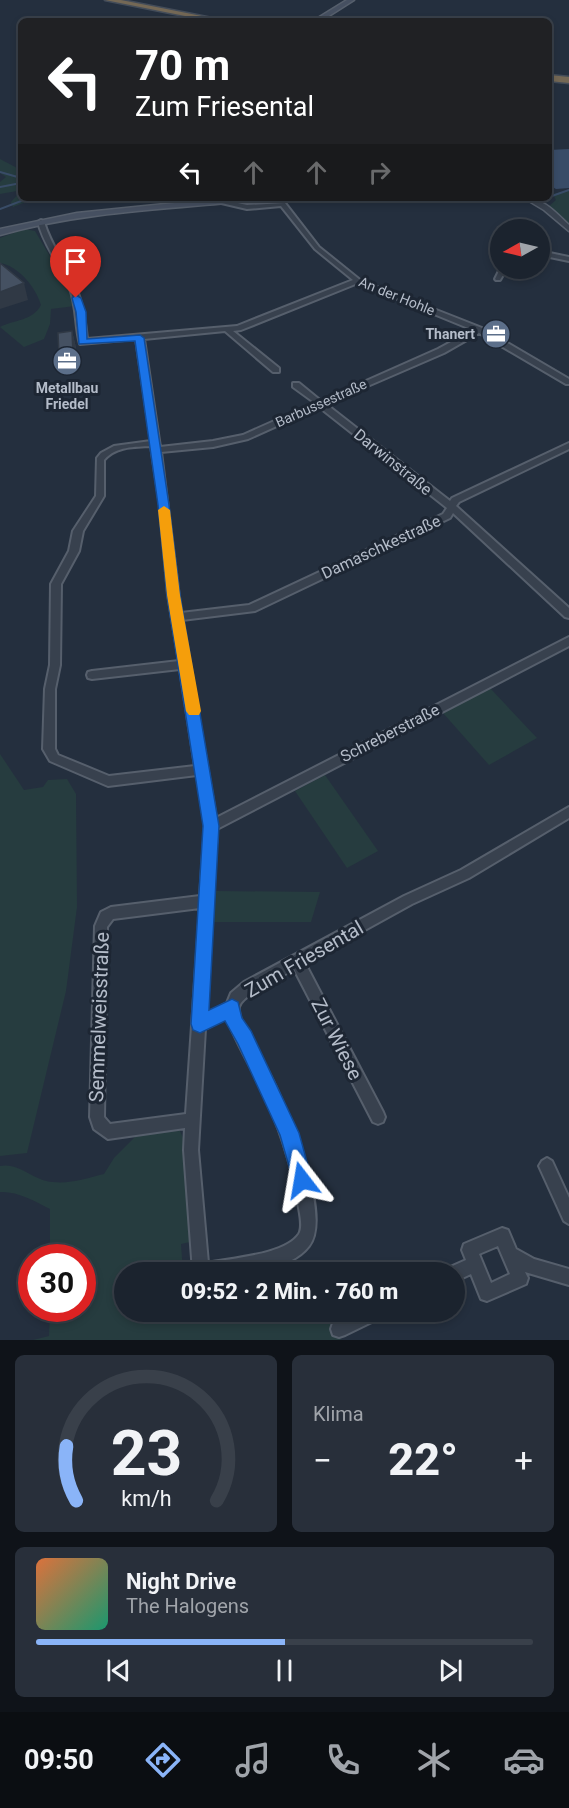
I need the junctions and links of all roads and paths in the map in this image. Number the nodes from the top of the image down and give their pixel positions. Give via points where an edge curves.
1 (351, 0) edge
2 (543, 0) edge
3 (106, 1) edge
4 (549, 2) dead end
5 (191, 18) edge
6 (205, 18) edge
7 (321, 18) edge
8 (552, 77) edge
9 (569, 79) edge
10 (219, 201) joint
11 (284, 201) edge
12 (534, 201) edge
13 (41, 222) junction
14 (569, 229) edge
15 (0, 232) edge
16 (550, 255) edge
17 (569, 259) edge
18 (358, 281) junction
19 (229, 330) junction
20 (479, 330) junction
21 (140, 338) junction
22 (276, 370) dead end
23 (569, 382) edge
24 (296, 385) dead end
25 (320, 404) junction
26 (569, 446) edge
27 (154, 447) junction
28 (452, 509) junction
29 (569, 614) edge
30 (177, 617) junction
31 (569, 641) edge
32 (185, 664) junction
33 (92, 675) dead end
34 (202, 770) junction
35 (569, 812) edge
36 (211, 826) junction
37 (206, 901) junction
38 (297, 961) junction
39 (232, 1008) junction
40 (200, 1024) junction
41 (378, 1116) dead end
42 (192, 1120) junction
43 (547, 1166) dead end
44 (569, 1216) edge
45 (510, 1255) junction
46 (200, 1262) edge
47 (256, 1262) edge
48 (475, 1263) junction
49 (465, 1268) edge
50 (569, 1277) edge
51 (353, 1322) edge
52 (339, 1329) dead end

1 - 7 main road
2 - 4 street
3 - 5 highway
3 - 6 highway
8 - 9 highway
10 - 11 street via 247,207
10 - 13 main road
11 - 18 street, An der Hohle via 317,248
12 - 14 street
13 - 15 main road
13 - 21 street via 46,241 72,284 81,312 83,342
16 - 17 street
18 - 19 street
18 - 20 street, An der Hohle
19 - 21 street
19 - 22 street
20 - 23 street, An der Hohle
20 - 25 street, Barbussestraße via 441,351
21 - 27 street
24 - 25 street, Darwinstraße
25 - 27 street, Barbussestraße via 236,440
25 - 28 street, Darwinstraße
26 - 28 street, Damaschkestraße via 455,500
27 - 30 street
27 - 34 street, Barbussestraße via 117,448 100,460 100,496 78,531 74,551 56,584 49,749 54,758 108,781
28 - 29 street, Darwinstraße
28 - 30 street, Damaschkestraße via 447,516 251,608
30 - 32 street
31 - 36 street, Schreberstraße
32 - 33 street
32 - 34 street
34 - 36 street
35 - 38 street, Zum Friesental via 465,874 408,900
36 - 37 street
37 - 40 street
37 - 42 street, Semmelweisstraße via 111,913 101,926 99,1124 108,1132
38 - 39 street, Zum Friesental via 249,987 236,998
38 - 41 street, Zur Wiese
39 - 40 street, Zum Friesental
39 - 47 street via 234,1020 289,1133 299,1165 309,1226 306,1238 288,1253
40 - 42 street
42 - 46 street
43 - 44 street
45 - 48 street via 502,1236 470,1250
45 - 48 street via 520,1278 487,1293
45 - 50 street
48 - 49 street
51 - 52 street

